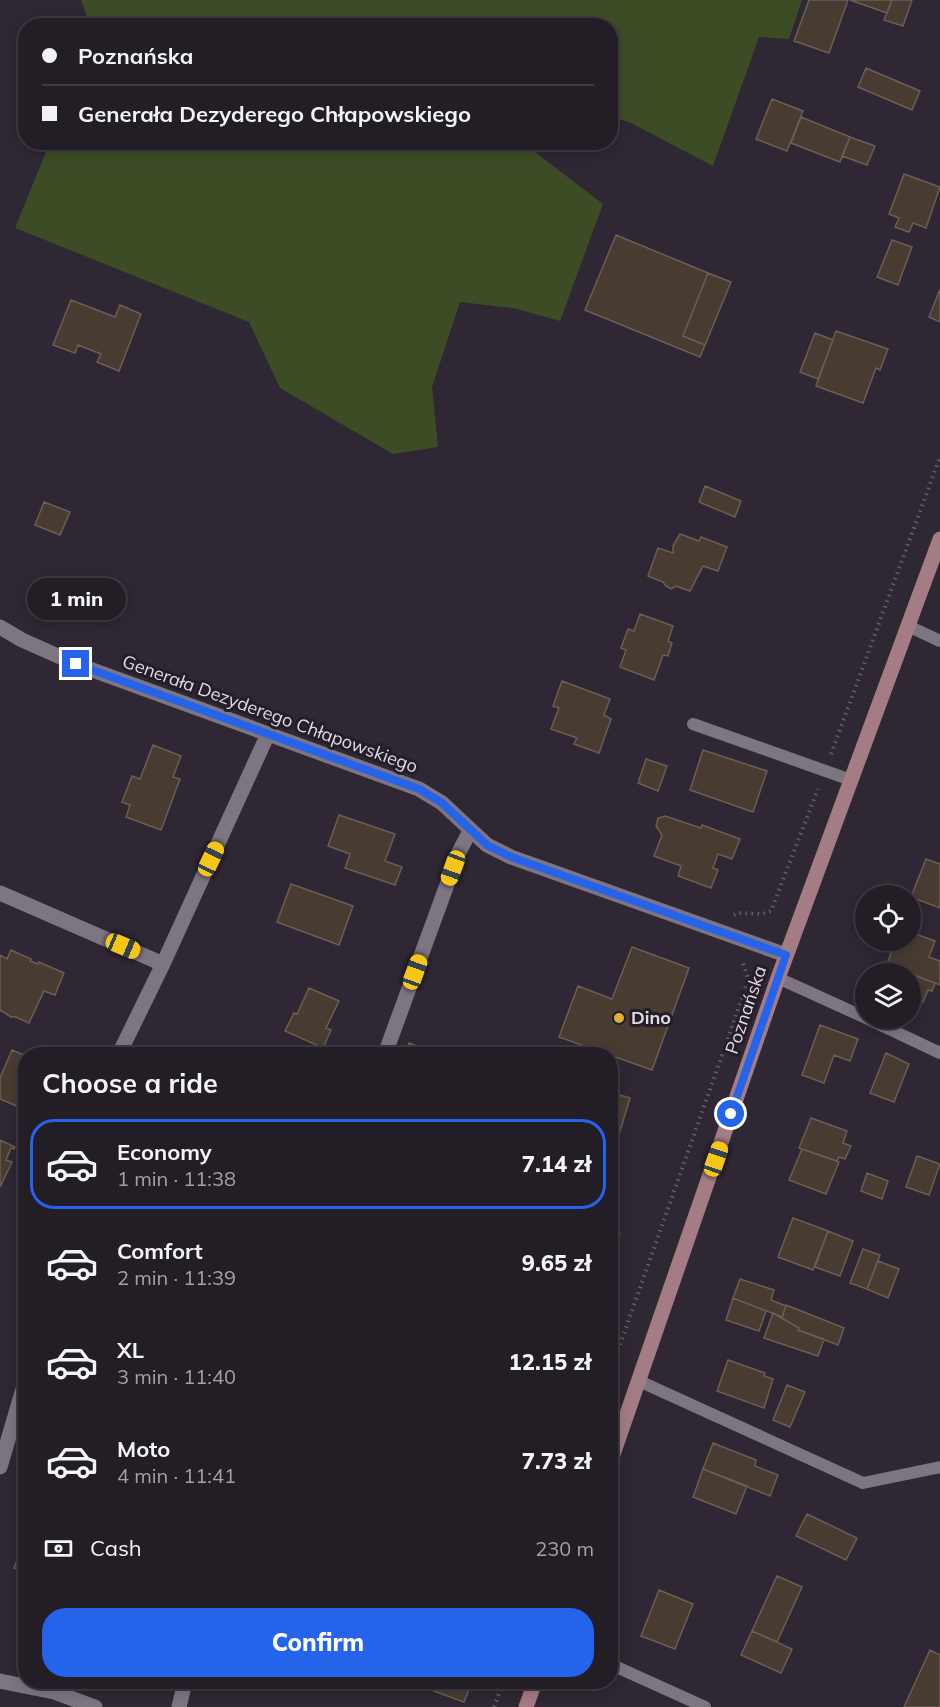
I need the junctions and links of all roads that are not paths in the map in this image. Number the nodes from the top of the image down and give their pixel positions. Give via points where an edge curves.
1 (940, 539) edge
2 (908, 626) junction
3 (0, 627) edge
4 (940, 641) edge
5 (693, 724) dead end
6 (268, 734) junction
7 (850, 780) junction
8 (470, 831) junction
9 (0, 893) edge
10 (786, 955) junction
11 (163, 964) junction
12 (778, 978) junction
13 (855, 1013) edge
14 (889, 1029) edge
15 (122, 1047) edge
16 (388, 1047) edge
17 (940, 1053) edge
18 (639, 1381) junction
19 (18, 1406) edge
20 (618, 1440) edge
21 (0, 1467) edge
22 (940, 1467) edge
23 (618, 1668) edge
24 (0, 1681) edge
25 (18, 1685) edge
26 (39, 1689) edge
27 (183, 1689) edge
28 (532, 1689) edge
29 (95, 1707) edge
30 (179, 1707) edge
31 (526, 1707) edge
32 (705, 1707) edge

1 - 2 street, Poznańska
2 - 4 lane
2 - 7 street, Poznańska
3 - 6 street, Generała Dezyderego Chłapowskiego via 76,664
5 - 7 lane
6 - 8 street, Generała Dezyderego Chłapowskiego via 419,789 442,803
6 - 11 street
7 - 10 street, Poznańska
8 - 10 street, Generała Dezyderego Chłapowskiego via 511,857
8 - 16 street
9 - 11 street
10 - 12 street, Poznańska
11 - 15 street
12 - 13 lane
12 - 18 street, Poznańska
14 - 17 lane
18 - 20 street, Poznańska
18 - 22 lane via 863,1483
19 - 21 street
23 - 32 lane
24 - 25 street
26 - 29 street
27 - 30 street
28 - 31 street

